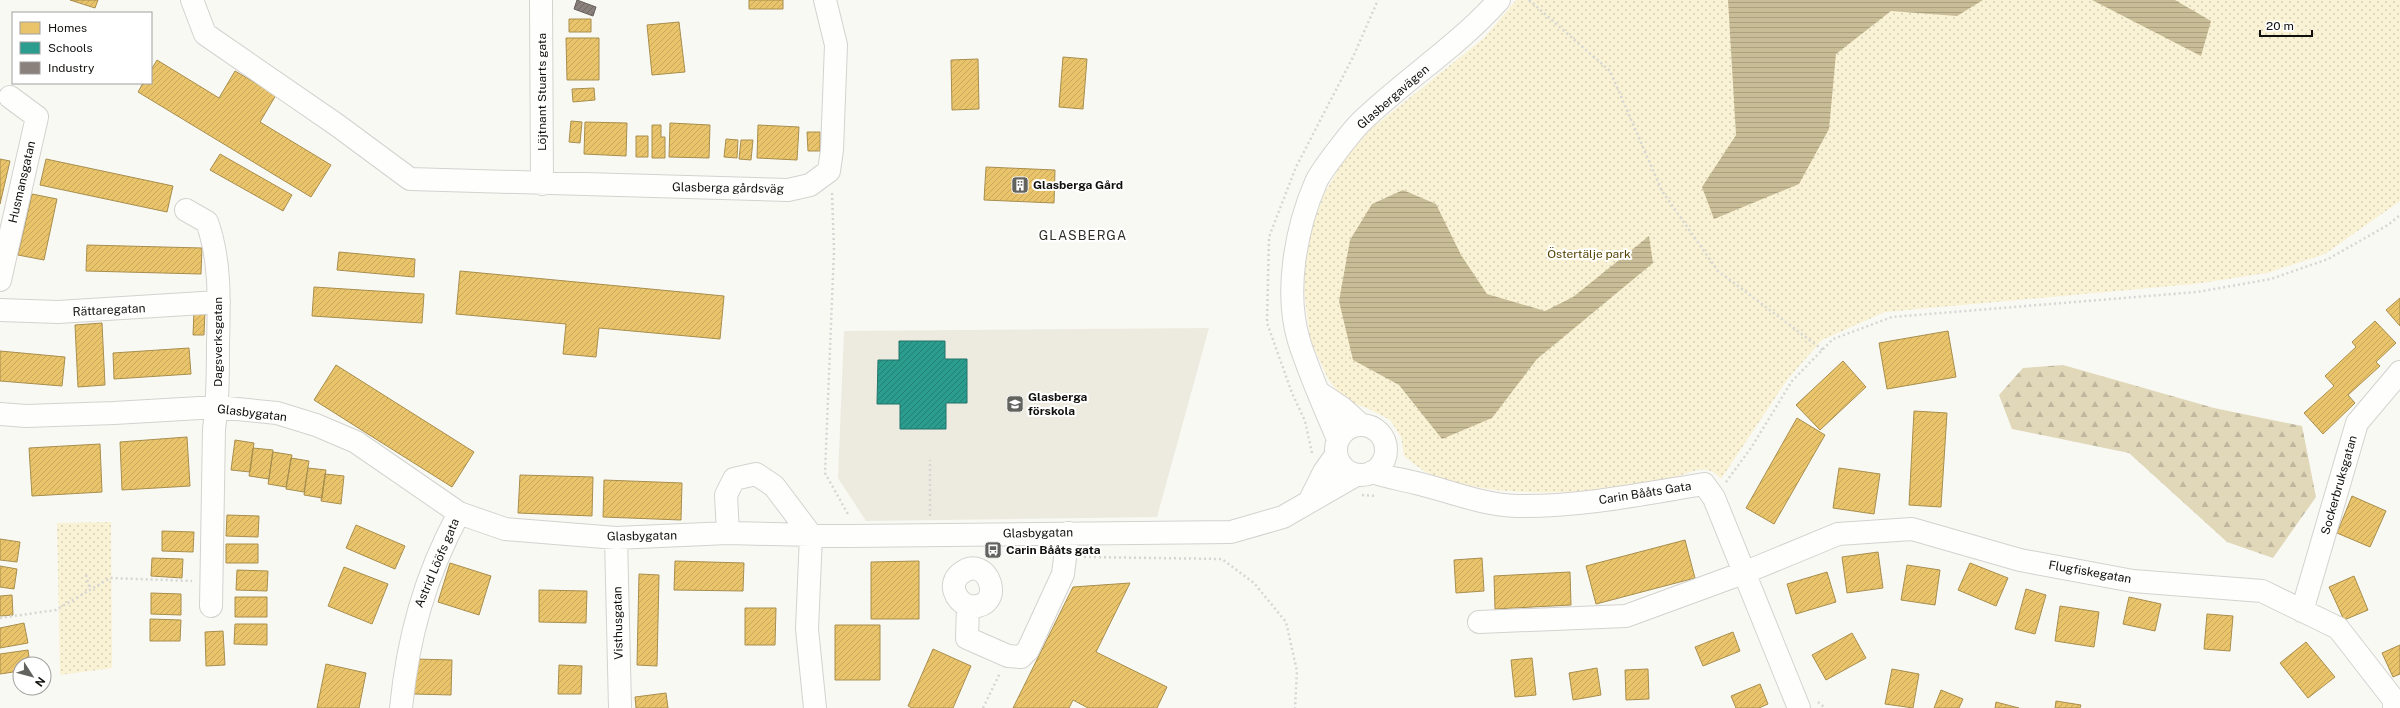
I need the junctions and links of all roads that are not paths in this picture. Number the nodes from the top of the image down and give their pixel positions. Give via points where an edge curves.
1 (192, 0) edge
2 (541, 0) edge
3 (825, 0) edge
4 (1499, 0) edge
5 (10, 97) dead end
6 (542, 184) junction
7 (186, 210) dead end
8 (0, 280) edge
9 (219, 302) junction
10 (0, 310) edge
11 (2400, 372) edge
12 (1321, 394) junction
13 (217, 407) junction
14 (0, 414) edge
15 (1361, 425) junction
16 (1337, 447) junction
17 (1386, 451) junction
18 (1364, 474) junction
19 (1416, 483) junction
20 (1309, 502) junction
21 (459, 513) junction
22 (728, 533) junction
23 (1068, 533) junction
24 (811, 535) junction
25 (616, 538) junction
26 (1746, 572) junction
27 (210, 606) dead end
28 (968, 606) dead end
29 (2302, 611) junction
30 (1479, 622) dead end
31 (401, 708) edge
32 (620, 708) edge
33 (815, 708) edge
34 (1799, 708) edge
35 (2394, 708) edge

1 - 6 street, Glasberga gårdsväg via 205,34 337,124 410,179
2 - 6 street, Löjtnant Stuarts gata
3 - 6 street, Glasberga gårdsväg via 836,45 832,150 829,171 810,185 788,190
4 - 12 street, Glasbergavägen via 1486,15 1426,68 1363,120 1316,181 1297,242 1291,289 1299,340
5 - 8 street, Husmansgatan via 37,117
7 - 9 street, Dagsverksgatan via 207,222 215,257
9 - 10 street, Rättaregatan via 58,312
9 - 13 street, Dagsverksgatan
11 - 29 street, Sockerbruksgatan via 2357,423
12 - 15 street
12 - 16 street, Glasbergavägen
13 - 14 street, Glasbygatan via 114,414
13 - 21 street, Glasbygatan via 278,414 316,425 356,442
13 - 27 street, Dagsverksgatan via 214,429
15 - 16 street via 1348,429
15 - 17 street via 1376,430 1382,436
16 - 18 street via 1343,468
16 - 20 street
17 - 18 street via 1382,463
17 - 19 street, Carin Bååts Gata
18 - 19 street, Carin Bååts Gata
18 - 20 street, Glasbygatan
19 - 26 street, Carin Bååts Gata via 1467,499 1516,506 1591,502 1704,484 1714,498
20 - 23 street, Glasbygatan via 1283,517 1231,532
21 - 25 street, Glasbygatan via 505,529
21 - 31 street, Astrid Lööfs gata via 417,610 404,674
22 - 24 street, Glasbygatan
22 - 24 street via 726,496 734,479 756,474 774,486
22 - 25 street, Glasbygatan
23 - 24 street, Glasbygatan
23 - 28 street via 1063,574 1028,650 1021,657 1008,656 967,638
24 - 33 street via 806,629
25 - 32 street, Visthusgatan
26 - 29 street, Flugfiskegatan via 1838,534 1912,529 2020,560 2133,580 2262,592
26 - 30 street, Flugfiskegatan via 1626,616
26 - 34 street, Carin Bååts Gata
29 - 35 street, Flugfiskegatan via 2338,628 2394,700

